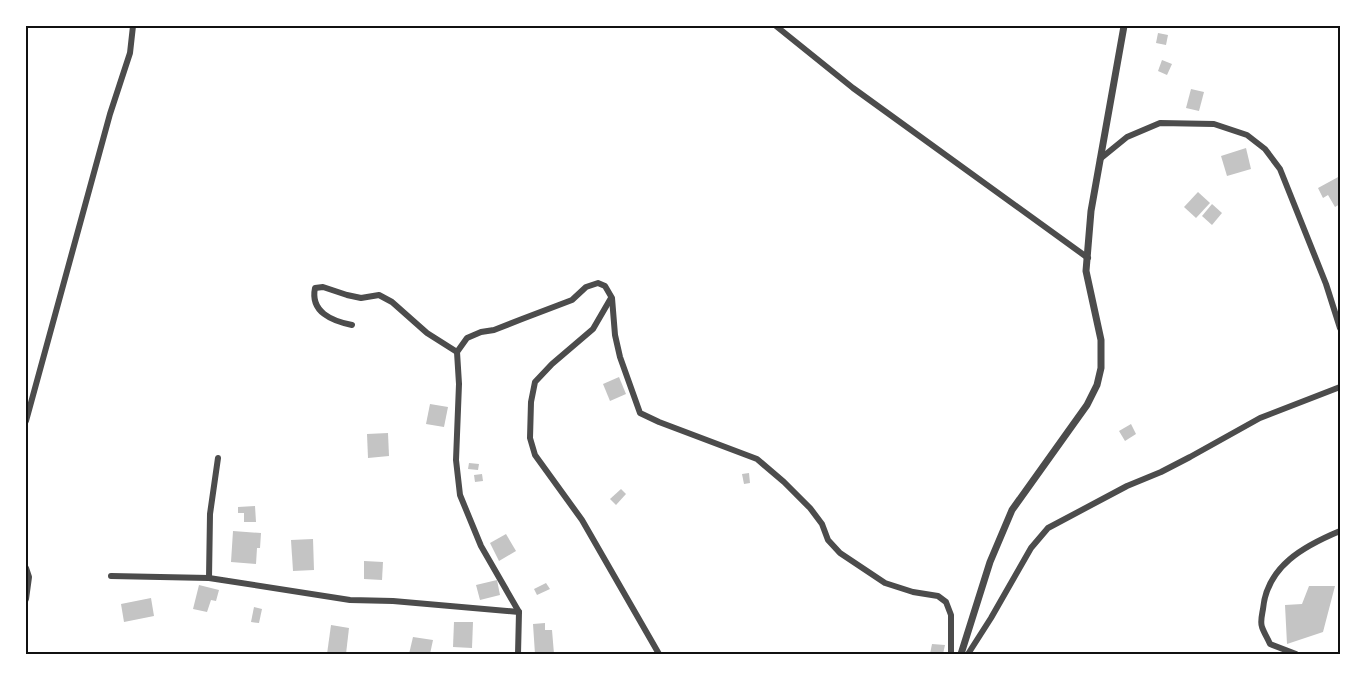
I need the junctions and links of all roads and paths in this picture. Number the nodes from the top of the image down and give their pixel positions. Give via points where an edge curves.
1 (133, 26) edge
2 (776, 26) edge
3 (1124, 26) edge
4 (1100, 159) junction
5 (1088, 258) junction
6 (612, 298) junction
7 (351, 326) dead end
8 (1341, 328) edge
9 (457, 352) junction
10 (1341, 387) edge
11 (26, 422) edge
12 (218, 458) dead end
13 (1341, 531) edge
14 (26, 568) edge
15 (111, 576) dead end
16 (209, 578) junction
17 (26, 599) edge
18 (519, 612) junction
19 (518, 654) edge
20 (659, 654) edge
21 (951, 654) edge
22 (961, 654) edge
23 (968, 654) edge
24 (1296, 654) edge

1 - 11 street via 130,53
2 - 5 street via 854,88
3 - 4 street
4 - 5 street
4 - 8 street via 1127,137 1160,123 1214,124 1248,135 1280,169
5 - 22 street via 1086,271 1101,340 1097,385 1012,510 990,562
6 - 9 street via 605,286 598,283 586,287 572,300 467,338
6 - 20 street via 593,329 536,382 530,438 534,455 582,520
6 - 21 street via 620,357 640,413 757,459 810,508 840,554 885,583 938,596 946,602 951,615
7 - 9 street via 335,322 321,312 313,297 315,288 361,298 379,296
9 - 18 street via 456,460 460,495 481,546
10 - 23 street via 1260,418 1048,528 1031,548
12 - 16 street via 210,514
13 - 24 street via 1298,552 1274,575 1264,596 1261,625 1270,644
14 - 17 street
15 - 16 street
16 - 18 street via 350,600
18 - 19 street

